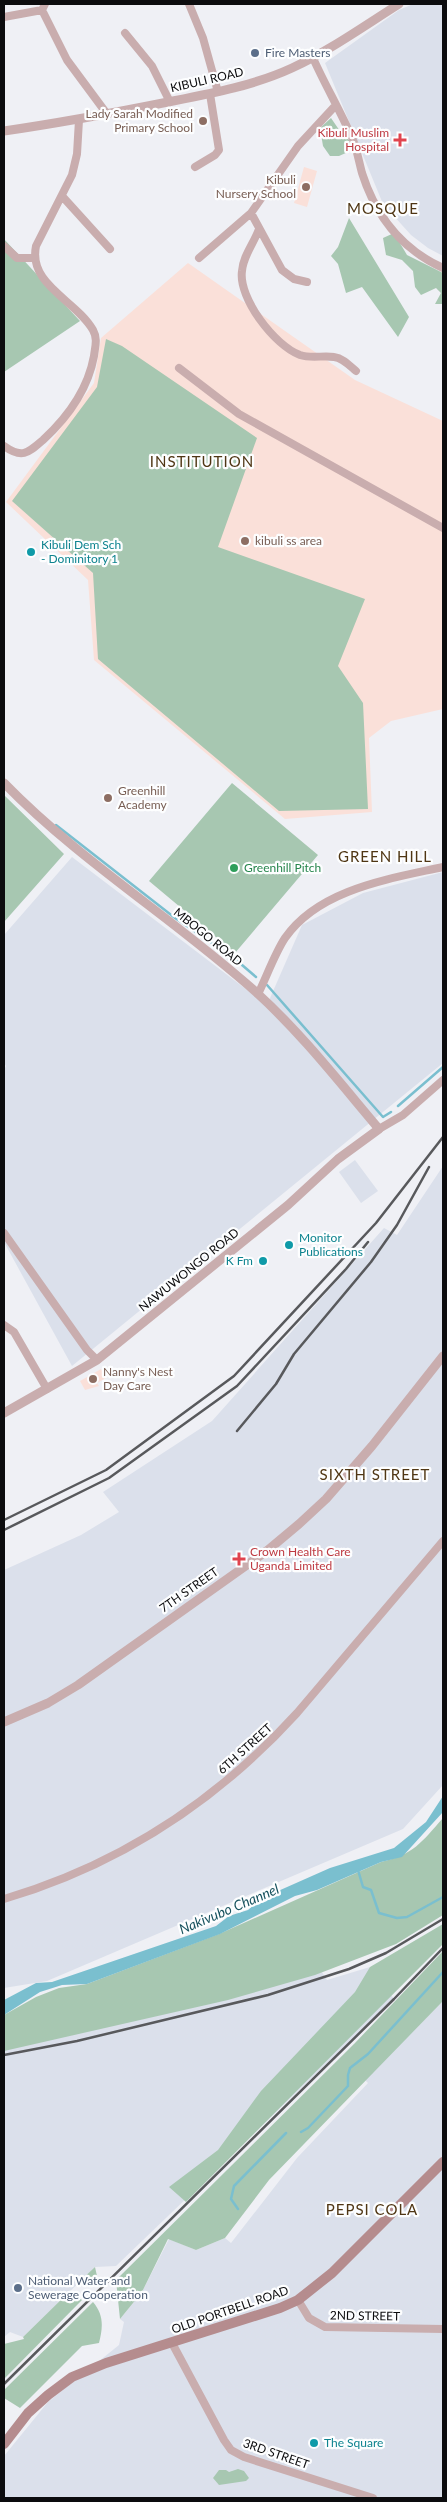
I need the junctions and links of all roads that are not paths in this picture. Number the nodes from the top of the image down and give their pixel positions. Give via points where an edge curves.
1 (189, 4) edge
2 (399, 4) edge
3 (44, 7) edge
4 (4, 17) edge
5 (125, 33) dead end
6 (313, 58) junction
7 (214, 93) junction
8 (170, 102) junction
9 (335, 106) junction
10 (107, 114) junction
11 (79, 120) junction
12 (4, 131) edge
13 (195, 167) dead end
14 (62, 196) junction
15 (251, 213) junction
16 (259, 229) junction
17 (4, 246) edge
18 (110, 249) dead end
19 (34, 258) junction
20 (199, 258) dead end
21 (443, 268) edge
22 (307, 282) dead end
23 (179, 368) dead end
24 (356, 371) dead end
25 (4, 446) edge
26 (443, 528) edge
27 (4, 783) edge
28 (443, 867) edge
29 (258, 994) junction
30 (443, 1080) edge
31 (379, 1128) junction
32 (5, 1236) edge
33 (4, 1325) edge
34 (443, 1356) edge
35 (97, 1360) junction
36 (47, 1389) junction
37 (4, 1412) edge
38 (443, 1541) edge
39 (4, 1722) edge
40 (4, 1899) edge
41 (443, 2162) edge
42 (298, 2300) junction
43 (443, 2329) edge
44 (172, 2343) junction
45 (4, 2444) edge
46 (372, 2498) edge

1 - 7 street via 204,38
2 - 6 street, KIBULI ROAD
3 - 4 street
3 - 10 street via 67,60
5 - 8 street via 152,66
6 - 7 street, KIBULI ROAD via 277,74
6 - 9 street
7 - 8 street, KIBULI ROAD
7 - 13 street via 219,150
8 - 10 street, KIBULI ROAD
9 - 15 street via 298,146
9 - 21 street via 353,140 378,212 407,247
10 - 11 street, KIBULI ROAD
11 - 12 street, KIBULI ROAD
11 - 14 street via 76,163
14 - 18 street
14 - 19 street via 36,246
15 - 16 street
15 - 20 street
16 - 22 street via 282,270 294,279
16 - 24 street via 241,276 261,321 286,347 299,355 335,357
17 - 19 street via 17,258
19 - 25 street via 42,278 72,305 93,330 96,346 86,385 55,428 29,452 17,453
23 - 26 street via 239,414
27 - 29 street, MBOGO ROAD via 77,848
28 - 29 street via 370,884 331,901 300,921 284,940
29 - 31 street, MBOGO ROAD
30 - 31 street via 403,1115
31 - 35 street, NAWUWONGO ROAD
32 - 35 street
33 - 36 street via 14,1332
34 - 39 street, 7TH STREET via 326,1499 268,1550 78,1685 48,1703
35 - 36 street, NAWUWONGO ROAD
36 - 37 street, NAWUWONGO ROAD
38 - 40 street, 6TH STREET via 297,1713 238,1772 158,1830 102,1862
41 - 42 main road, OLD PORTBELL ROAD via 332,2273
42 - 43 street, 2ND STREET via 309,2318 325,2327
42 - 44 main road, OLD PORTBELL ROAD
44 - 45 main road, OLD PORTBELL ROAD via 72,2377 28,2413
44 - 46 street, 3RD STREET via 232,2450 244,2457

